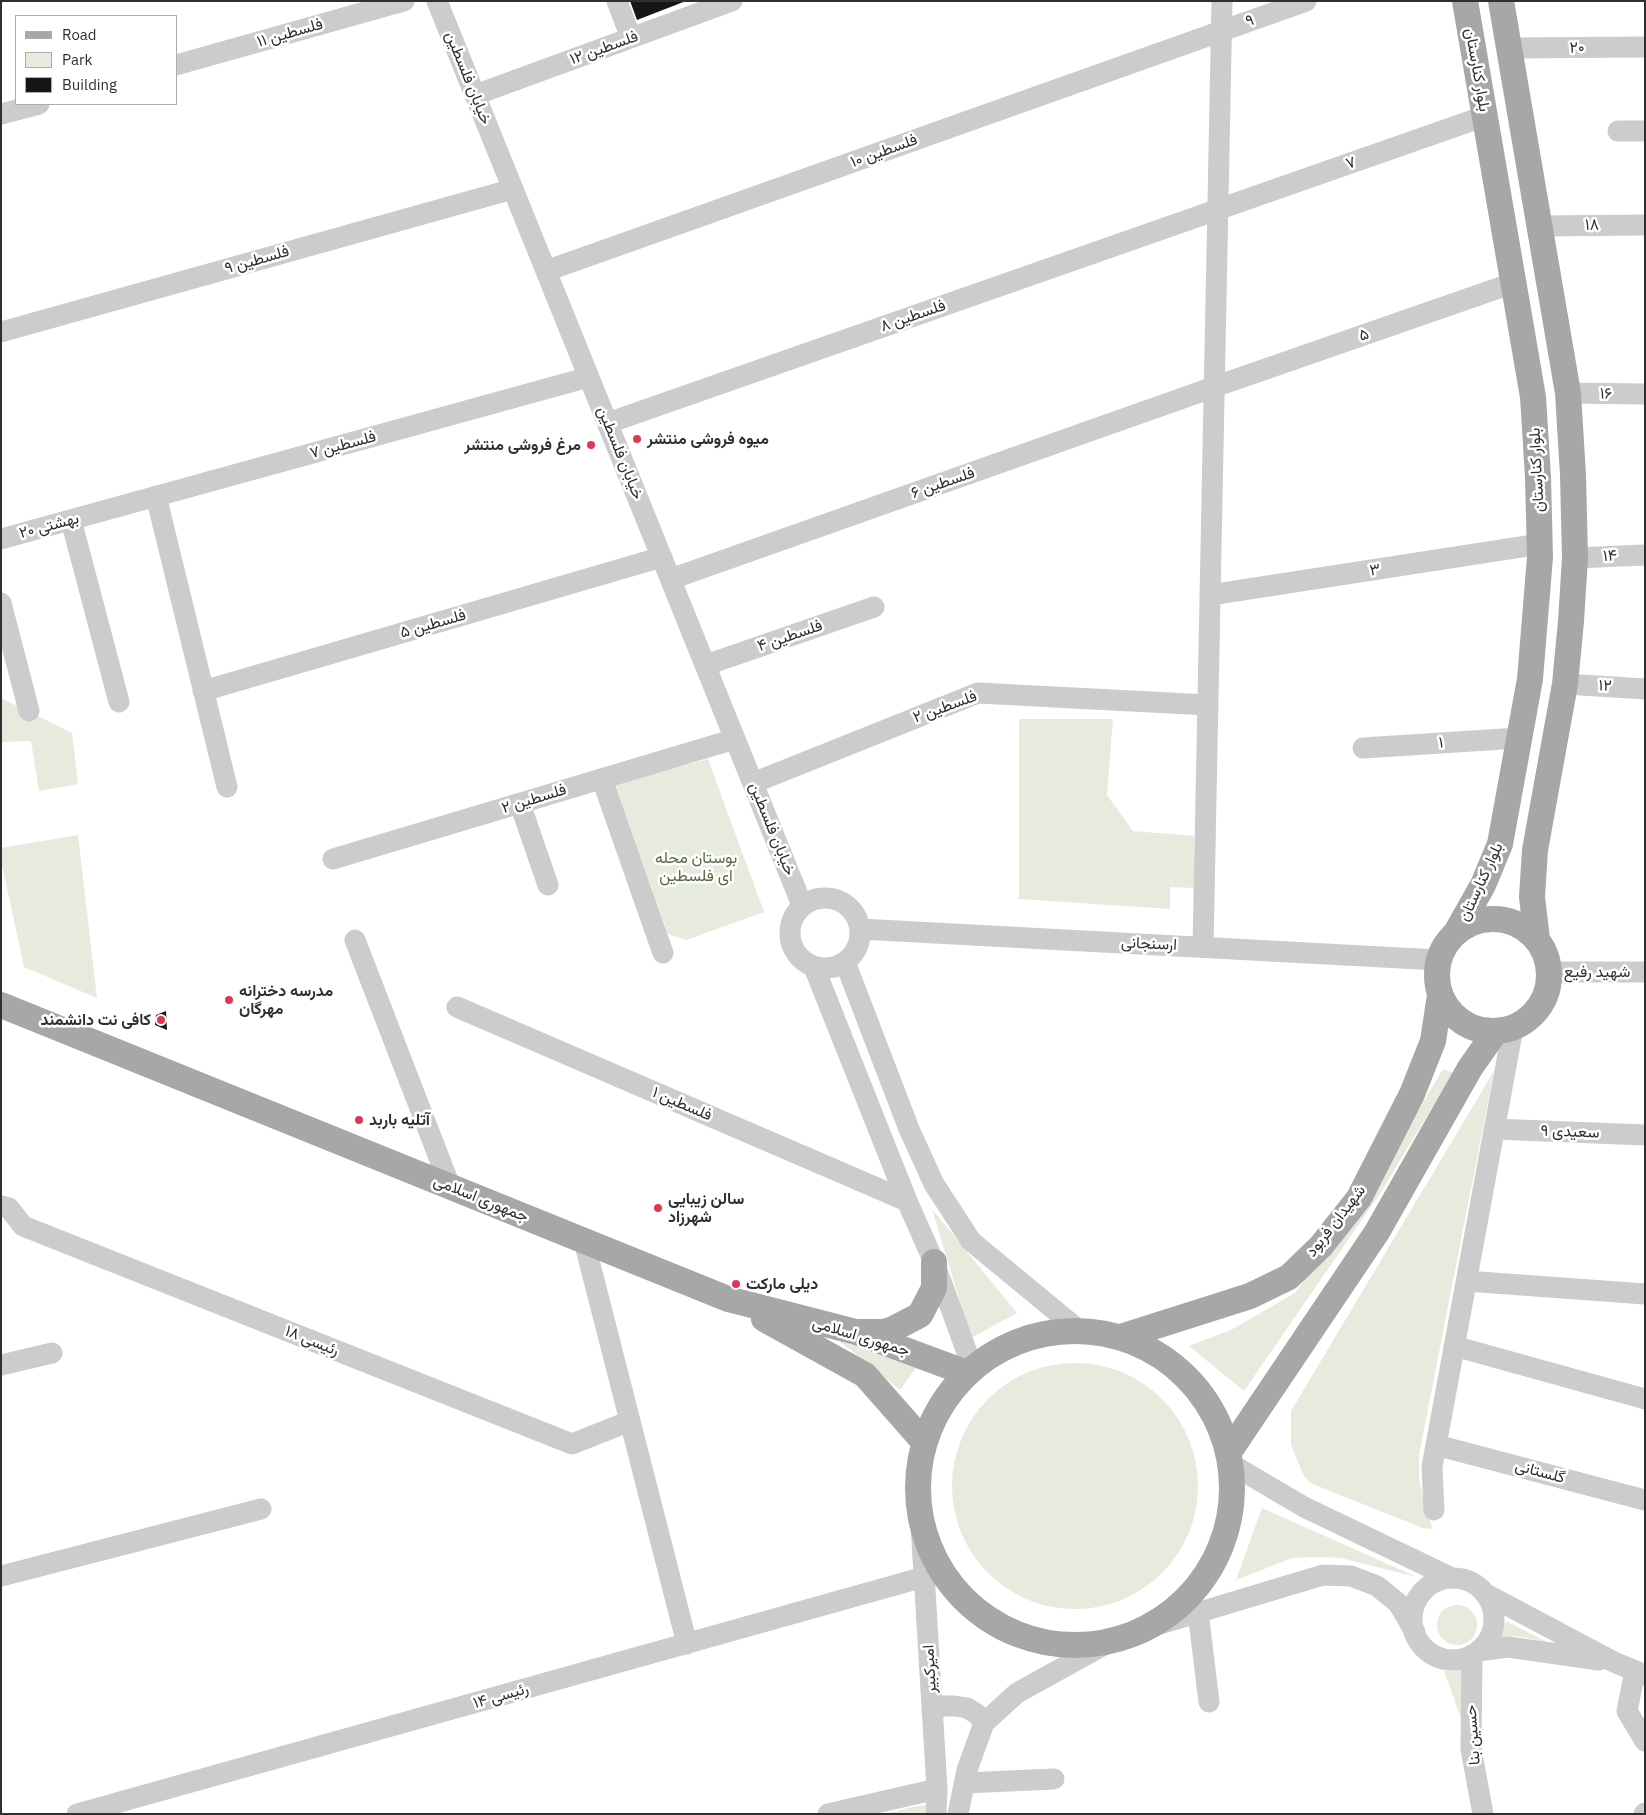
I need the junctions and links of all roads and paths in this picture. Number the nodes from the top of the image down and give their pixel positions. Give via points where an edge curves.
1 (404, 1) edge
2 (437, 1) edge
3 (617, 1) edge
4 (732, 1) edge
5 (1222, 1) edge
6 (1306, 1) edge
7 (1465, 1) edge
8 (1501, 1) edge
9 (1222, 31) junction
10 (631, 38) junction
11 (1645, 47) edge
12 (1509, 48) junction
13 (178, 64) edge
14 (475, 95) junction
15 (35, 105) edge
16 (5, 113) edge
17 (1485, 116) junction
18 (1618, 131) dead end
19 (1645, 131) edge
20 (513, 189) junction
21 (1218, 209) junction
22 (1645, 225) edge
23 (1539, 226) junction
24 (546, 271) junction
25 (1513, 283) junction
26 (1, 332) edge
27 (589, 377) junction
28 (1214, 387) junction
29 (1568, 393) junction
30 (1645, 394) edge
31 (608, 424) junction
32 (156, 496) junction
33 (97, 512) joint
34 (71, 520) junction
35 (1, 539) edge
36 (1540, 544) junction
37 (1645, 555) edge
38 (662, 557) junction
39 (1575, 558) junction
40 (671, 580) junction
41 (1210, 595) junction
42 (1, 603) edge
43 (874, 607) dead end
44 (706, 665) junction
45 (1565, 684) junction
46 (1645, 689) edge
47 (203, 691) junction
48 (119, 702) dead end
49 (1208, 705) junction
50 (29, 711) dead end
51 (1519, 738) junction
52 (735, 739) junction
53 (1363, 748) dead end
54 (602, 779) junction
55 (753, 783) junction
56 (227, 787) dead end
57 (520, 804) junction
58 (333, 859) dead end
59 (548, 885) dead end
60 (802, 905) junction
61 (860, 929) junction
62 (1457, 931) junction
63 (355, 940) dead end
64 (1537, 940) junction
65 (1203, 947) junction
66 (663, 953) dead end
67 (1438, 960) junction
68 (845, 962) junction
69 (814, 967) junction
70 (1550, 972) junction
71 (1645, 972) edge
72 (1440, 995) junction
73 (1, 1005) edge
74 (457, 1007) dead end
75 (1504, 1029) junction
76 (1494, 1129) junction
77 (1645, 1135) edge
78 (450, 1186) junction
79 (907, 1201) junction
80 (1, 1206) edge
81 (584, 1241) junction
82 (934, 1262) junction
83 (1466, 1281) junction
84 (1645, 1294) edge
85 (728, 1299) junction
86 (1080, 1331) junction
87 (856, 1332) junction
88 (1121, 1337) junction
89 (1454, 1346) junction
90 (52, 1354) dead end
91 (1, 1365) edge
92 (970, 1371) junction
93 (1645, 1398) edge
94 (630, 1421) junction
95 (924, 1442) junction
96 (1436, 1445) junction
97 (1230, 1458) junction
98 (1645, 1500) edge
99 (260, 1509) dead end
100 (1434, 1510) dead end
101 (921, 1524) junction
102 (1, 1576) edge
103 (924, 1577) junction
104 (1452, 1578) junction
105 (1486, 1594) junction
106 (1198, 1612) junction
107 (1150, 1627) junction
108 (1415, 1632) junction
109 (1111, 1641) junction
110 (687, 1644) junction
111 (1475, 1653) junction
112 (1614, 1662) junction
113 (1640, 1673) edge
114 (1209, 1702) dead end
115 (932, 1711) junction
116 (984, 1723) junction
117 (1645, 1741) edge
118 (1054, 1779) dead end
119 (965, 1783) junction
120 (937, 1788) junction
121 (77, 1814) edge
122 (828, 1814) edge
123 (936, 1814) edge
124 (958, 1814) edge
125 (1483, 1814) edge

1 - 13 street, فلسطین ۱۱
2 - 14 street, خیابان فلسطین
3 - 10 street
4 - 10 street, فلسطین ۱۲
5 - 9 street
6 - 9 street, ۹
7 - 17 main road, بلوار کنارستان
8 - 12 main road
9 - 21 street
9 - 24 street, فلسطین ۱۰
10 - 14 street, فلسطین ۱۲
11 - 12 street, ۲۰
12 - 23 main road
14 - 20 street, خیابان فلسطین
15 - 16 street
17 - 21 street, ۷
17 - 25 main road, بلوار کنارستان
18 - 19 street
20 - 24 street, خیابان فلسطین
20 - 26 street, فلسطین ۹
21 - 28 street
21 - 31 street, فلسطین ۸
22 - 23 street, ۱۸
23 - 29 main road
24 - 27 street, خیابان فلسطین
25 - 28 street, ۵
25 - 36 main road, بلوار کنارستان via 1533,398
27 - 31 street, خیابان فلسطین
27 - 32 street, فلسطین ۷
28 - 40 street, فلسطین ۶
28 - 41 street
29 - 30 street, ۱۶
29 - 39 main road
31 - 38 street, خیابان فلسطین
32 - 33 street, فلسطین ۷
32 - 47 street
33 - 34 street, بهشتی ۲۰
34 - 35 street, بهشتی ۲۰
34 - 48 street
36 - 41 street, ۳
36 - 51 main road, بلوار کنارستان via 1530,679
37 - 39 street, ۱۴
38 - 40 street, خیابان فلسطین
38 - 47 street, فلسطین ۵
39 - 45 main road
40 - 44 street, خیابان فلسطین
41 - 49 street
42 - 50 street
43 - 44 street, فلسطین ۴
44 - 52 street, خیابان فلسطین
45 - 46 street, ۱۲
45 - 64 main road via 1535,850 1532,897
47 - 56 street
49 - 55 street, فلسطین ۲ via 978,692
49 - 65 street
51 - 53 street, ۱
51 - 62 main road, بلوار کنارستان via 1500,844 1483,885
52 - 54 street, فلسطین ۲
52 - 55 street, خیابان فلسطین
54 - 57 street, فلسطین ۲
54 - 66 street
55 - 60 street, خیابان فلسطین
57 - 58 street, فلسطین ۲
57 - 59 street
60 - 61 street via 816,898 831,898 855,914
60 - 69 street via 793,917 789,932 792,947 801,959
61 - 65 street, ارسنجانی
61 - 68 street via 854,952
62 - 64 main road via 1473,922 1508,920
62 - 67 main road via 1445,944
63 - 78 street
64 - 70 main road via 1546,955
65 - 67 street, ارسنجانی
67 - 72 main road via 1436,978
68 - 69 street via 825,968
68 - 86 street via 909,1129 934,1184 971,1241
69 - 79 street
70 - 71 street, شهید رفیع
70 - 75 main road via 1548,990 1540,1006 1528,1019
72 - 75 main road via 1462,1022 1478,1030
72 - 88 main road, شهيدان فربود via 1433,1041 1412,1094 1359,1198 1321,1246 1289,1277 1250,1296
73 - 78 main road, جمهوری اسلامی
74 - 79 street, فلسطین ۱
75 - 76 street
75 - 97 main road via 1470,1068 1377,1232
76 - 77 street, سعیدی ۹
76 - 83 street
78 - 81 main road, جمهوری اسلامی
79 - 82 street
80 - 94 street, رئیسی ۱۸ via 9,1208 23,1226 572,1444
81 - 85 main road, جمهوری اسلامی
81 - 94 street
82 - 87 main road via 934,1288 920,1315 884,1332
82 - 92 street
83 - 84 street
83 - 89 street
85 - 87 main road, جمهوری اسلامی
85 - 95 main road via 865,1375
86 - 88 main road
86 - 92 main road via 1039,1335 1000,1349
87 - 92 main road, جمهوری اسلامی
88 - 97 main road via 1159,1354 1191,1380 1215,1414
89 - 93 street
89 - 96 street
90 - 91 street
92 - 95 main road via 941,1405
94 - 110 street
95 - 101 main road via 917,1483
96 - 98 street, گلستانی
96 - 100 street via 1432,1466
97 - 104 street via 1304,1507
97 - 107 main road via 1234,1493 1227,1534 1210,1571 1183,1603
99 - 102 street
101 - 103 street, امیرکبیر
101 - 109 main road via 936,1562 960,1596 992,1622 1029,1639 1070,1646
103 - 110 street, رئیسی ۱۴
103 - 115 street, امیرکبیر
104 - 105 street via 1477,1585
104 - 108 street via 1429,1586 1420,1596 1412,1620
105 - 111 street via 1494,1618 1487,1642
105 - 112 street
106 - 107 street
106 - 108 street via 1324,1575 1351,1576 1377,1586 1398,1603
106 - 114 street
107 - 109 main road
108 - 111 street via 1421,1644 1442,1658 1454,1660
109 - 116 street via 1016,1693
110 - 121 street, رئیسی ۱۴
111 - 112 street via 1508,1646
111 - 125 street, حسین بنا via 1471,1749
112 - 113 street
113 - 117 street via 1627,1711
115 - 116 street via 943,1706 966,1708
115 - 120 street, امیرکبیر
116 - 119 street
118 - 119 street
119 - 124 street
120 - 122 street
120 - 123 street, امیرکبیر

